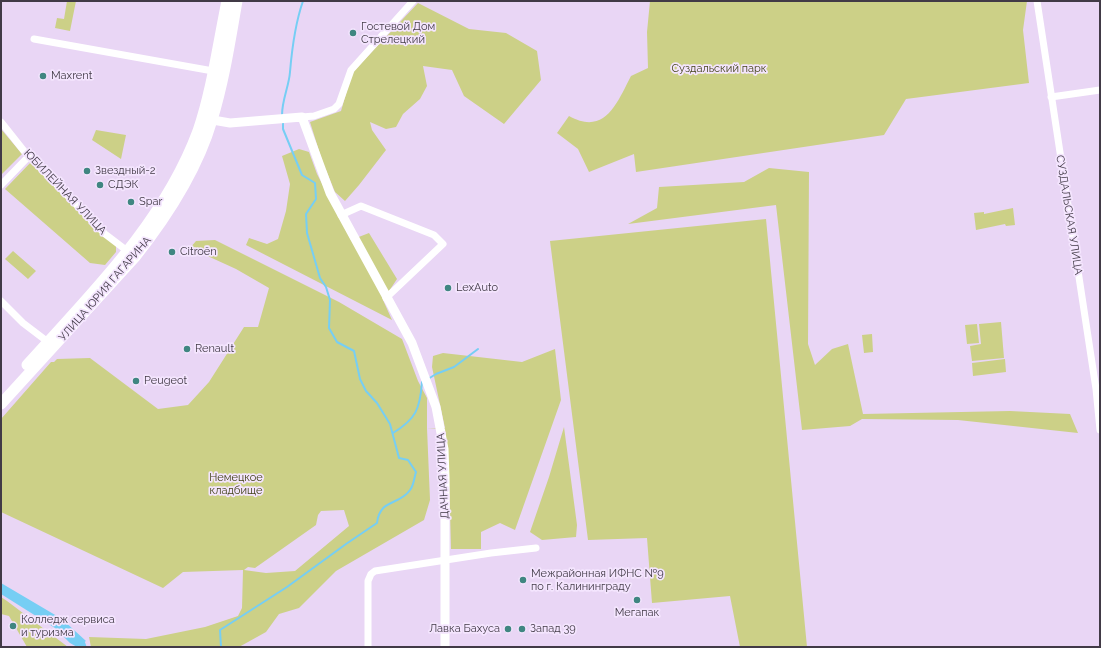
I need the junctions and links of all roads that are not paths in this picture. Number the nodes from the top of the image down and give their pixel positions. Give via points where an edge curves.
1 (227, 1) edge
2 (237, 1) edge
3 (413, 1) edge
4 (1037, 1) edge
5 (34, 40) dead end
6 (213, 71) junction
7 (1100, 90) edge
8 (1051, 97) junction
9 (302, 117) junction
10 (207, 119) junction
11 (1, 122) edge
12 (29, 156) junction
13 (1, 185) edge
14 (341, 215) junction
15 (132, 254) junction
16 (386, 298) junction
17 (1, 301) edge
18 (48, 342) junction
19 (1, 394) edge
20 (1, 404) edge
21 (1100, 430) edge
22 (536, 548) dead end
23 (445, 560) junction
24 (368, 647) edge
25 (445, 647) edge

1 - 6 main road, УЛИЦА ЮРИЯ ГАГАРИНА
2 - 10 main road, УЛИЦА ЮРИЯ ГАГАРИНА via 223,79
3 - 9 street via 350,70 339,104 334,109
4 - 8 street, СУЗДАЛЬСКАЯ УЛИЦА
5 - 6 street
6 - 10 main road, УЛИЦА ЮРИЯ ГАГАРИНА
7 - 8 street
8 - 21 street, СУЗДАЛЬСКАЯ УЛИЦА
9 - 10 street via 230,123
9 - 14 street, ДАЧНАЯ УЛИЦА via 322,173
10 - 15 main road, УЛИЦА ЮРИЯ ГАГАРИНА via 176,180 142,233
11 - 12 street, ЮБИЛЕЙНАЯ УЛИЦА
12 - 13 street
12 - 15 street, ЮБИЛЕЙНАЯ УЛИЦА via 105,234
14 - 16 street, ДАЧНАЯ УЛИЦА
14 - 16 street via 361,206 434,235 443,244
15 - 18 main road, УЛИЦА ЮРИЯ ГАГАРИНА
15 - 20 main road, УЛИЦА ЮРИЯ ГАГАРИНА
16 - 23 street, ДАЧНАЯ УЛИЦА via 412,344 429,385 439,419 444,449
17 - 18 street via 23,323
18 - 19 main road, УЛИЦА ЮРИЯ ГАГАРИНА
22 - 23 street
23 - 24 street via 400,566 371,574 368,581
23 - 25 street, ДАЧНАЯ УЛИЦА

